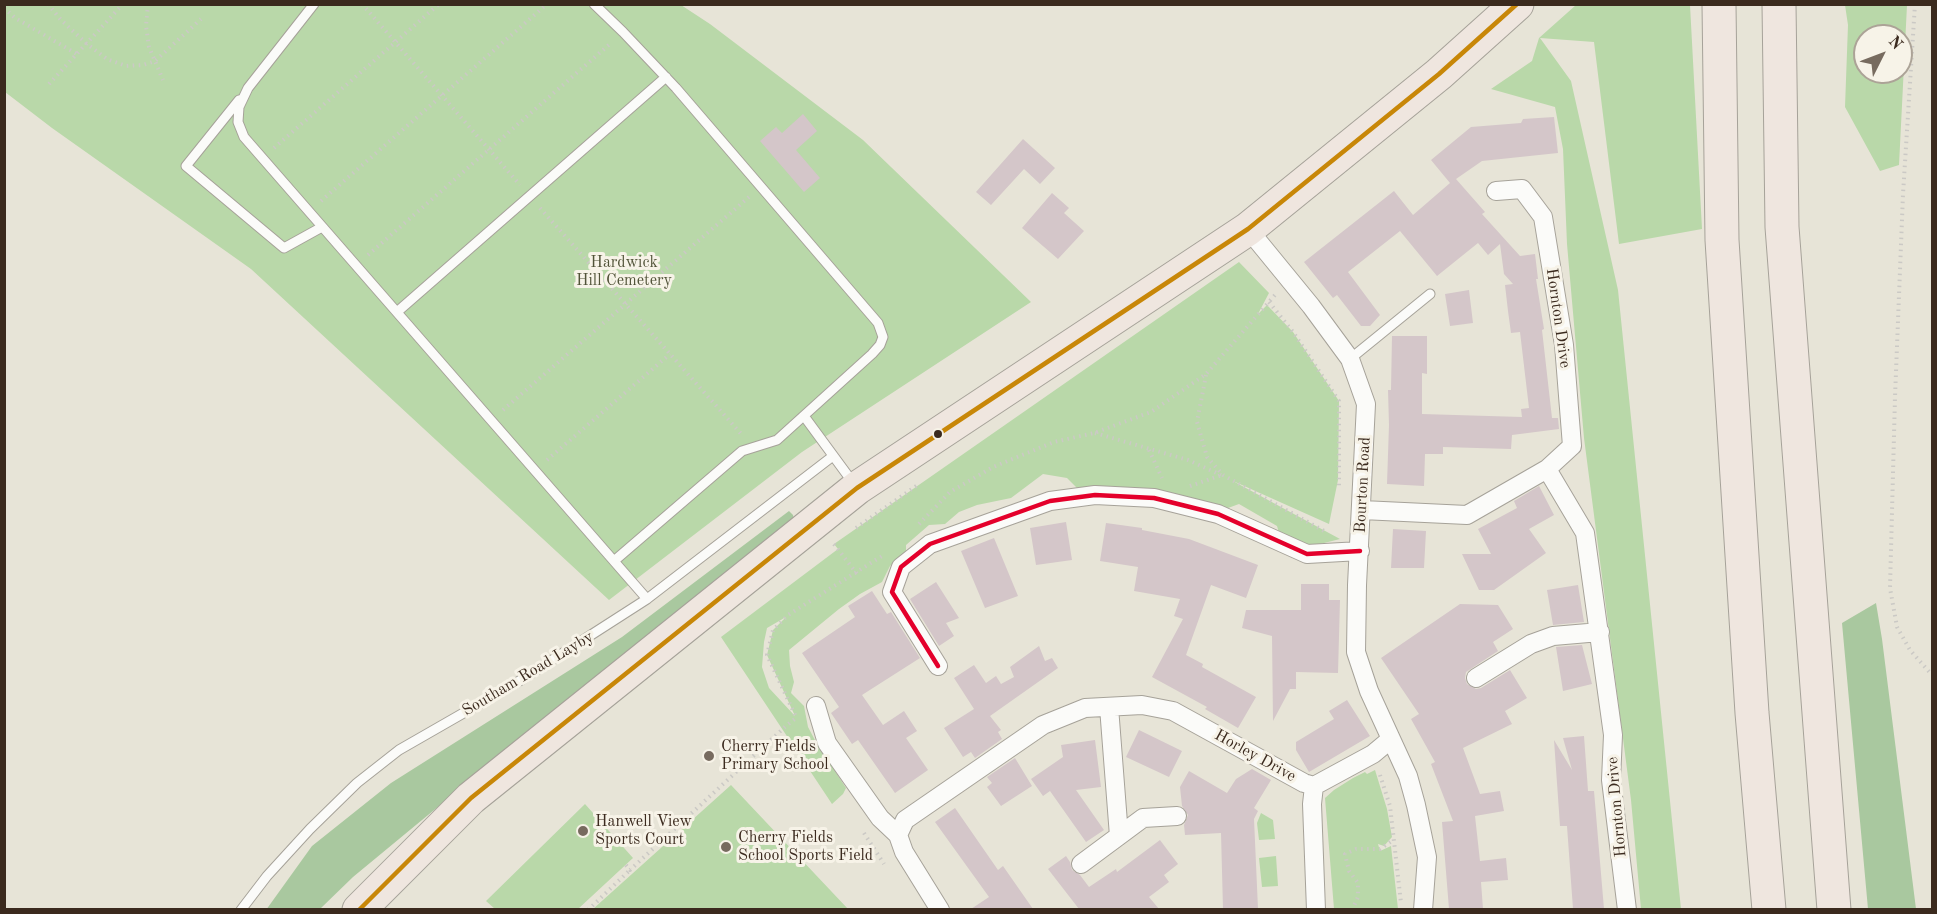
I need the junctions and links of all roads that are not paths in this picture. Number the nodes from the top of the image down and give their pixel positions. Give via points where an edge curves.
1 (314, 4) edge
2 (594, 4) edge
3 (1517, 4) edge
4 (1719, 4) edge
5 (1779, 4) edge
6 (666, 77) junction
7 (248, 88) junction
8 (1496, 190) dead end
9 (322, 226) junction
10 (1248, 229) junction
11 (1430, 294) dead end
12 (397, 312) junction
13 (1350, 359) junction
14 (804, 416) junction
15 (833, 456) junction
16 (1547, 469) junction
17 (857, 488) junction
18 (1362, 510) junction
19 (1360, 551) junction
20 (614, 561) junction
21 (648, 600) junction
22 (1600, 632) junction
23 (938, 666) dead end
24 (1476, 678) dead end
25 (816, 706) dead end
26 (1109, 707) junction
27 (1391, 740) junction
28 (1314, 786) junction
29 (1177, 816) dead end
30 (898, 835) junction
31 (1119, 836) junction
32 (1081, 864) dead end
33 (241, 909) edge
34 (359, 909) edge
35 (940, 909) edge
36 (1316, 909) edge
37 (1424, 909) edge
38 (1627, 909) edge
39 (1769, 909) edge
40 (1834, 909) edge

1 - 7 lane
2 - 6 lane
3 - 10 highway via 1439,74
4 - 39 highway via 1722,240 1752,713
5 - 40 highway via 1782,227
6 - 12 lane
6 - 14 lane via 878,323 883,337 880,345
7 - 9 lane via 239,107 238,122 244,137
7 - 9 lane via 186,166 284,248
8 - 16 street, Hornton Drive via 1521,189 1543,217 1564,345 1572,446
9 - 12 lane
10 - 13 street, Bourton Road
10 - 17 highway
11 - 13 lane
12 - 20 lane
13 - 18 street, Bourton Road via 1366,404
14 - 15 lane
14 - 20 lane via 777,440 742,451
15 - 17 lane
15 - 21 lane, Southam Road Layby
16 - 18 street, Hornton Drive via 1467,515
16 - 22 street, Hornton Drive via 1585,532
17 - 34 highway via 471,798
18 - 19 street, Bourton Road
19 - 23 street via 1340,546 1307,554 1218,514 1154,498 1095,495 1050,501 930,544 901,567 891,592
19 - 27 street, Bourton Road via 1356,652
20 - 21 lane
21 - 33 lane, Southam Road Layby via 494,697 399,750 357,783 310,829
22 - 24 street via 1553,636 1531,644
22 - 38 street, Hornton Drive via 1612,735 1611,780
25 - 30 street via 827,743 880,818
26 - 28 street, Horley Drive via 1142,705 1173,711
26 - 30 street, Horley Drive via 1085,708 1043,725 905,820
26 - 31 street
27 - 28 street, Horley Drive
27 - 37 street, Bourton Road via 1408,776 1427,858
28 - 36 street
29 - 31 street via 1143,818
30 - 35 street via 904,852
31 - 32 street

